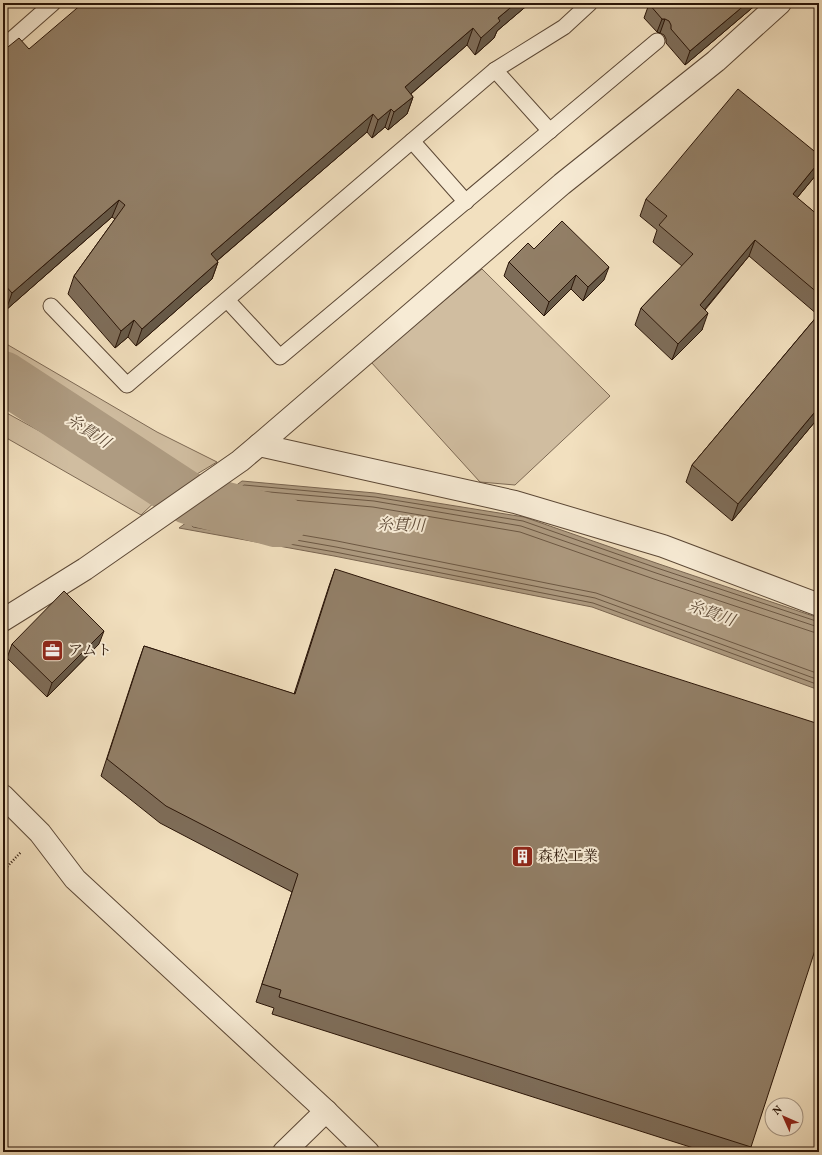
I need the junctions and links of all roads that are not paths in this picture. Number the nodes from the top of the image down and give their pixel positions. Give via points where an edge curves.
1 (53, 3) edge
2 (590, 3) edge
3 (780, 3) edge
4 (657, 41) dead end
5 (3, 47) edge
6 (495, 70) junction
7 (550, 131) junction
8 (412, 141) junction
9 (466, 202) junction
10 (227, 300) junction
11 (51, 306) dead end
12 (259, 445) junction
13 (819, 605) edge
14 (3, 620) edge
15 (3, 796) edge
16 (326, 1110) junction
17 (284, 1152) edge
18 (368, 1152) edge

1 - 5 lane
2 - 6 lane via 564,27
3 - 12 street via 716,60 562,184
4 - 7 lane
6 - 7 lane
6 - 8 lane
7 - 9 lane
8 - 9 lane
8 - 10 lane
9 - 10 lane via 280,357
10 - 11 lane via 127,385
12 - 13 street via 515,502 663,546
12 - 14 street via 240,461 85,569
15 - 16 street via 40,833 74,879
16 - 17 street
16 - 18 street

